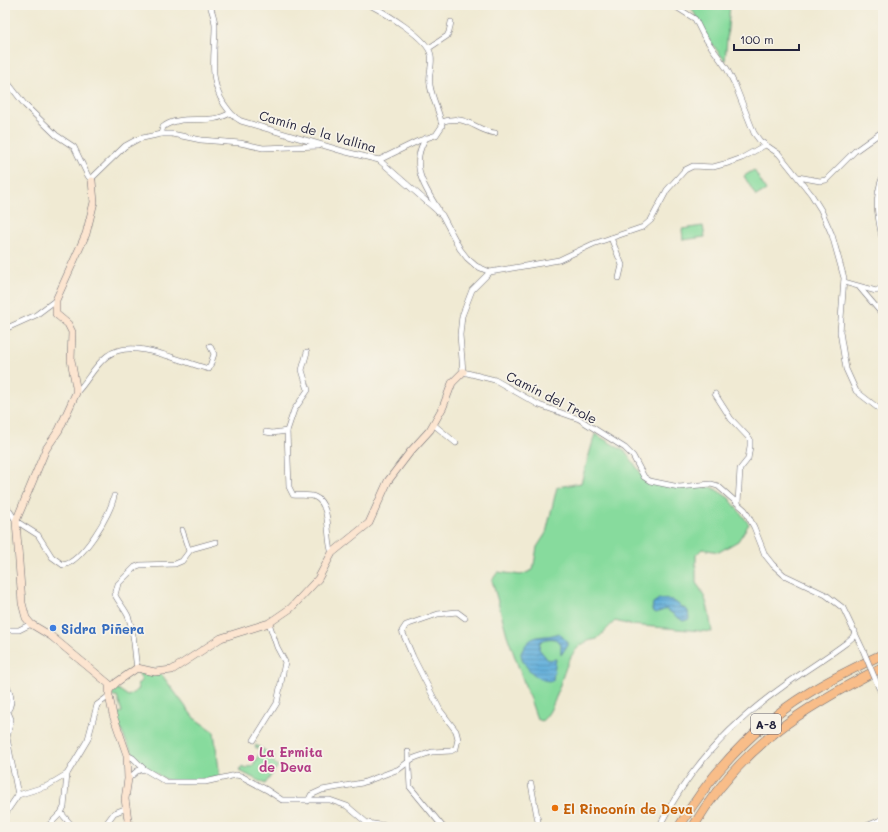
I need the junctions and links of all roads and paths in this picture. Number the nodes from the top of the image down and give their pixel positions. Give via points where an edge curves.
1 (210, 5) edge
2 (370, 5) edge
3 (673, 5) edge
4 (451, 22) dead end
5 (428, 48) junction
6 (5, 79) edge
7 (230, 113) junction
8 (441, 122) junction
9 (881, 132) edge
10 (495, 133) dead end
11 (161, 134) junction
12 (426, 138) junction
13 (883, 140) edge
14 (324, 145) junction
15 (765, 145) junction
16 (379, 160) junction
17 (883, 176) edge
18 (798, 177) junction
19 (92, 181) junction
20 (438, 212) junction
21 (611, 238) junction
22 (883, 242) edge
23 (490, 272) junction
24 (619, 278) dead end
25 (844, 282) junction
26 (883, 287) edge
27 (860, 288) junction
28 (56, 300) junction
29 (883, 315) edge
30 (5, 330) edge
31 (210, 346) dead end
32 (307, 352) dead end
33 (464, 372) junction
34 (76, 393) junction
35 (715, 394) dead end
36 (883, 412) edge
37 (433, 424) junction
38 (287, 431) junction
39 (266, 432) dead end
40 (456, 443) dead end
41 (114, 496) dead end
42 (738, 503) junction
43 (5, 504) edge
44 (16, 521) junction
45 (182, 530) dead end
46 (216, 542) dead end
47 (189, 551) junction
48 (332, 553) junction
49 (465, 618) dead end
50 (270, 622) junction
51 (31, 624) junction
52 (5, 630) edge
53 (855, 631) junction
54 (860, 642) junction
55 (846, 643) junction
56 (883, 654) edge
57 (883, 667) edge
58 (137, 668) junction
59 (5, 683) edge
60 (110, 693) junction
61 (883, 696) edge
62 (6, 713) edge
63 (797, 714) junction
64 (7, 729) edge
65 (254, 740) dead end
66 (408, 752) dead end
67 (127, 755) junction
68 (408, 764) junction
69 (144, 769) junction
70 (67, 774) junction
71 (128, 780) junction
72 (531, 784) dead end
73 (18, 795) junction
74 (308, 801) junction
75 (127, 808) junction
76 (61, 813) junction
77 (5, 814) edge
78 (430, 814) junction
79 (883, 819) edge
80 (106, 826) edge
81 (431, 826) edge
82 (47, 827) edge
83 (73, 827) edge
84 (92, 827) edge
85 (129, 827) edge
86 (392, 827) edge
87 (424, 827) edge
88 (443, 827) edge
89 (539, 827) edge
90 (659, 827) edge
91 (679, 827) edge
92 (693, 827) edge
93 (698, 827) edge
94 (864, 827) edge

1 - 7 street via 215,24 214,82
2 - 5 street via 394,20
3 - 15 street via 695,18 703,35 727,69 754,133
4 - 5 street via 447,36
5 - 8 street via 432,59 428,74
6 - 19 street via 25,104 56,135 74,147
7 - 11 street via 210,120 171,122 163,127
7 - 14 street, Camín de la Vallina via 241,120
8 - 10 street via 465,121
8 - 12 street via 438,134
9 - 13 street
9 - 18 street via 855,151 826,180
11 - 14 street via 263,148
11 - 19 street via 138,139 125,146 93,177
12 - 16 street
12 - 20 street via 417,168
14 - 16 street, Camín de la Vallina
15 - 18 street via 779,154
15 - 21 street via 728,163 713,167 693,166 685,170 667,190 646,224
16 - 20 street, Camín de la Vallina
17 - 22 street via 877,193
18 - 25 street via 811,194 832,235
19 - 28 street via 94,202 86,234
20 - 23 street, Camín de la Vallina via 467,258 476,266
21 - 23 street via 559,260
21 - 24 street via 622,265
23 - 33 street via 472,290 462,316 460,335
25 - 27 street
25 - 36 street via 840,332 846,369 856,391
26 - 27 street via 878,291
27 - 29 street
28 - 30 street
28 - 34 street via 56,314 68,324 72,332 71,360
31 - 34 street via 214,354 209,369 166,354 124,348 112,352
32 - 38 street via 302,370 308,390 294,410
33 - 37 street via 452,382 443,407
33 - 42 street, Camín del Trole via 495,380 539,405 578,420 625,448 650,481 679,487 710,484 724,490
34 - 44 street via 59,430 46,449
35 - 42 street via 731,419 750,439 748,459 740,469
37 - 40 street
37 - 48 street via 391,477 369,523
38 - 39 street
38 - 48 street via 290,490 295,495 312,496 320,500 325,510
41 - 44 street via 110,510 96,534 74,560 66,565 56,561 36,533
42 - 53 street, Camín del Trole via 751,520 765,555 773,565 784,575 834,600 843,608
43 - 44 street
44 - 51 street via 22,603 26,618
45 - 47 street
46 - 47 street
47 - 58 street via 182,561 175,564 140,564 121,580 116,588 115,595 126,613 132,631
48 - 50 street via 318,579 304,595 291,608
49 - 68 street via 457,612 438,614 406,625 402,631 440,710 456,731 458,744 451,751 427,754 412,759
50 - 58 street via 221,638 172,670 154,672
50 - 65 street via 277,647 285,662 277,703
51 - 52 street via 19,630
51 - 60 street via 51,636 105,679 109,684
53 - 54 street, Camín del Trole
53 - 55 street
54 - 55 street
54 - 61 street, Camín del Trole, bridge
55 - 90 street via 781,688 735,725 691,775
56 - 91 highway, A-8 via 809,693 762,727 722,765 698,796
57 - 63 highway, A-8
58 - 60 street via 117,682
59 - 62 street via 11,697
60 - 67 street via 113,715
60 - 70 street via 97,705 88,739
62 - 64 street via 11,719
63 - 92 highway, A-8 via 775,731 733,772
63 - 93 highway via 735,775
64 - 73 street
66 - 68 street
67 - 69 street
67 - 71 street
68 - 74 street via 362,783 322,790 311,795
68 - 78 street via 410,787 422,799
69 - 71 street
69 - 74 street via 161,780 173,783 211,781 236,775 282,800
70 - 73 street via 48,786
70 - 76 street
71 - 75 street via 125,792
72 - 89 street
73 - 77 street
74 - 86 street via 330,800 351,809 367,823
75 - 80 street via 114,812
75 - 85 street
76 - 82 street
76 - 83 street
78 - 81 street
78 - 88 street
79 - 94 street
80 - 84 street via 97,824
81 - 87 street
81 - 88 street

